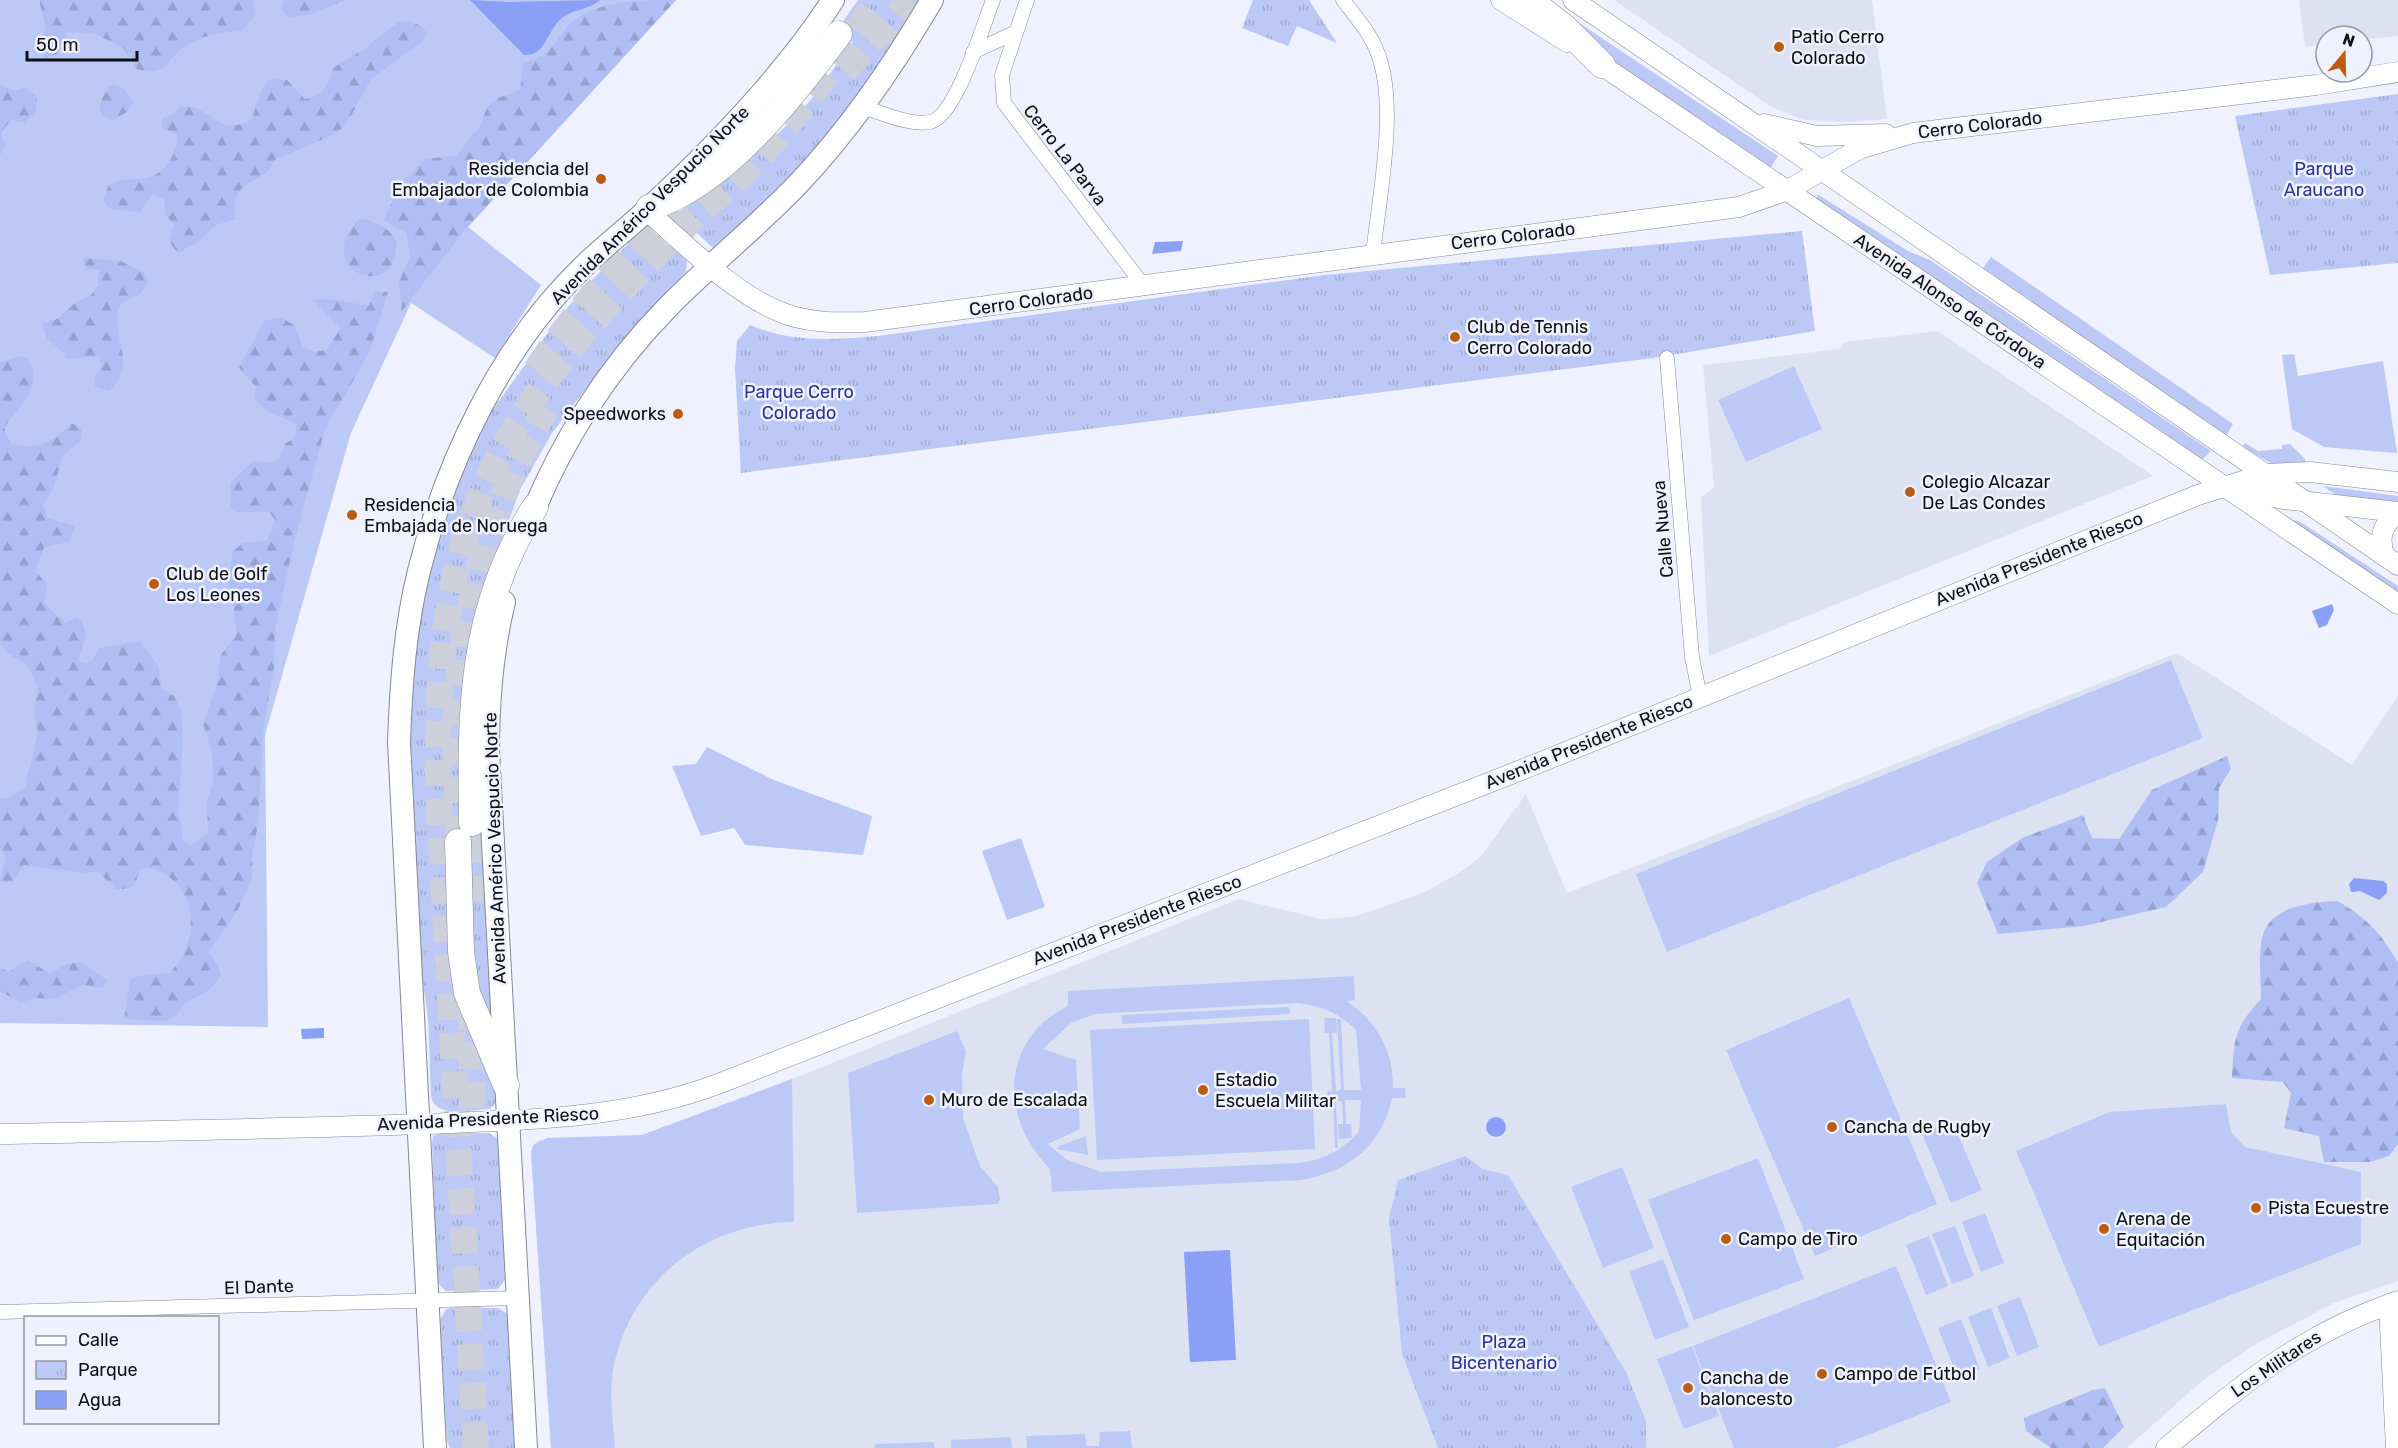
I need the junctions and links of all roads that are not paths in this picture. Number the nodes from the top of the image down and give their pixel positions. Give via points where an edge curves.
1 (833, 0) edge
2 (932, 0) edge
3 (993, 0) edge
4 (1027, 0) edge
5 (1343, 0) edge
6 (1501, 0) edge
7 (1529, 0) edge
8 (1573, 0) edge
9 (1016, 32) junction
10 (839, 34) dead end
11 (973, 52) junction
12 (1602, 65) junction
13 (2398, 72) edge
14 (861, 107) junction
15 (1752, 121) junction
16 (1912, 133) junction
17 (1822, 170) junction
18 (1788, 190) junction
19 (648, 209) junction
20 (1373, 254) junction
21 (712, 266) junction
22 (1143, 285) junction
23 (1666, 358) dead end
24 (2265, 474) junction
25 (2398, 482) edge
26 (2226, 486) junction
27 (2304, 500) junction
28 (535, 507) junction
29 (2398, 513) edge
30 (2391, 560) edge
31 (2398, 604) edge
32 (1700, 697) junction
33 (506, 1085) junction
34 (508, 1122) junction
35 (420, 1124) junction
36 (0, 1134) edge
37 (519, 1298) junction
38 (429, 1300) junction
39 (2393, 1302) edge
40 (0, 1312) edge
41 (2396, 1403) edge
42 (435, 1448) edge
43 (526, 1448) edge
44 (2166, 1448) edge
45 (2396, 1448) edge

1 - 19 main road, Avenida Américo Vespucio Norte via 770,83
2 - 14 main road, Avenida Américo Vespucio Norte
3 - 11 street
4 - 9 street, Cerro La Parva
5 - 20 street via 1372,40 1384,75 1386,117
6 - 12 main road, Avenida Alonso de Córdova
7 - 12 highway via 1565,28
8 - 15 main road, Avenida Alonso de Córdova
9 - 11 street
9 - 22 street, Cerro La Parva via 1001,84 1006,109
10 - 19 highway via 796,91 726,163 702,181
11 - 14 street via 946,110 933,122 910,121
12 - 18 main road, Avenida Alonso de Córdova
13 - 16 main road, Cerro Colorado
14 - 21 main road, Avenida Américo Vespucio Norte via 800,181
15 - 16 main road via 1817,136
15 - 17 main road, Avenida Alonso de Córdova
16 - 17 main road, Cerro Colorado via 1859,149
17 - 18 main road, Cerro Colorado
17 - 24 main road, Avenida Alonso de Córdova
18 - 20 main road, Cerro Colorado via 1738,207
18 - 26 main road, Avenida Alonso de Córdova
19 - 21 main road, Cerro Colorado
19 - 35 main road, Avenida Américo Vespucio Norte via 582,267 520,342 454,467 418,573 405,656 399,742
20 - 22 main road, Cerro Colorado
21 - 22 main road, Cerro Colorado via 750,296 780,312 831,322 889,320
21 - 28 main road, Avenida Américo Vespucio Norte via 646,330 608,377 572,434
23 - 32 street, Calle Nueva via 1692,657
24 - 25 main road, Avenida Presidente Riesco via 2310,472
24 - 26 main road, Avenida Presidente Riesco
24 - 27 main road, Avenida Alonso de Córdova
26 - 27 main road via 2264,496
26 - 31 main road, Avenida Alonso de Córdova
26 - 32 main road, Avenida Presidente Riesco
27 - 29 main road
27 - 30 main road, Avenida Alonso de Córdova
28 - 33 main road, Avenida Américo Vespucio Norte via 513,564 499,622 488,707
28 - 33 highway via 504,563 480,642 465,833 461,952 467,993
29 - 30 main road via 2381,534
32 - 34 main road, Avenida Presidente Riesco via 695,1093 618,1112
33 - 34 main road, Avenida Américo Vespucio Norte
34 - 35 main road, Avenida Presidente Riesco
34 - 37 main road, Avenida Américo Vespucio Norte
35 - 36 main road, Avenida Presidente Riesco
35 - 38 main road, Avenida Américo Vespucio Norte
37 - 38 street, El Dante
37 - 43 main road, Avenida Américo Vespucio Norte
38 - 40 street, El Dante
38 - 42 main road, Avenida Américo Vespucio Norte
39 - 41 main road
39 - 44 main road, Los Militares via 2329,1329 2279,1358
41 - 45 main road

